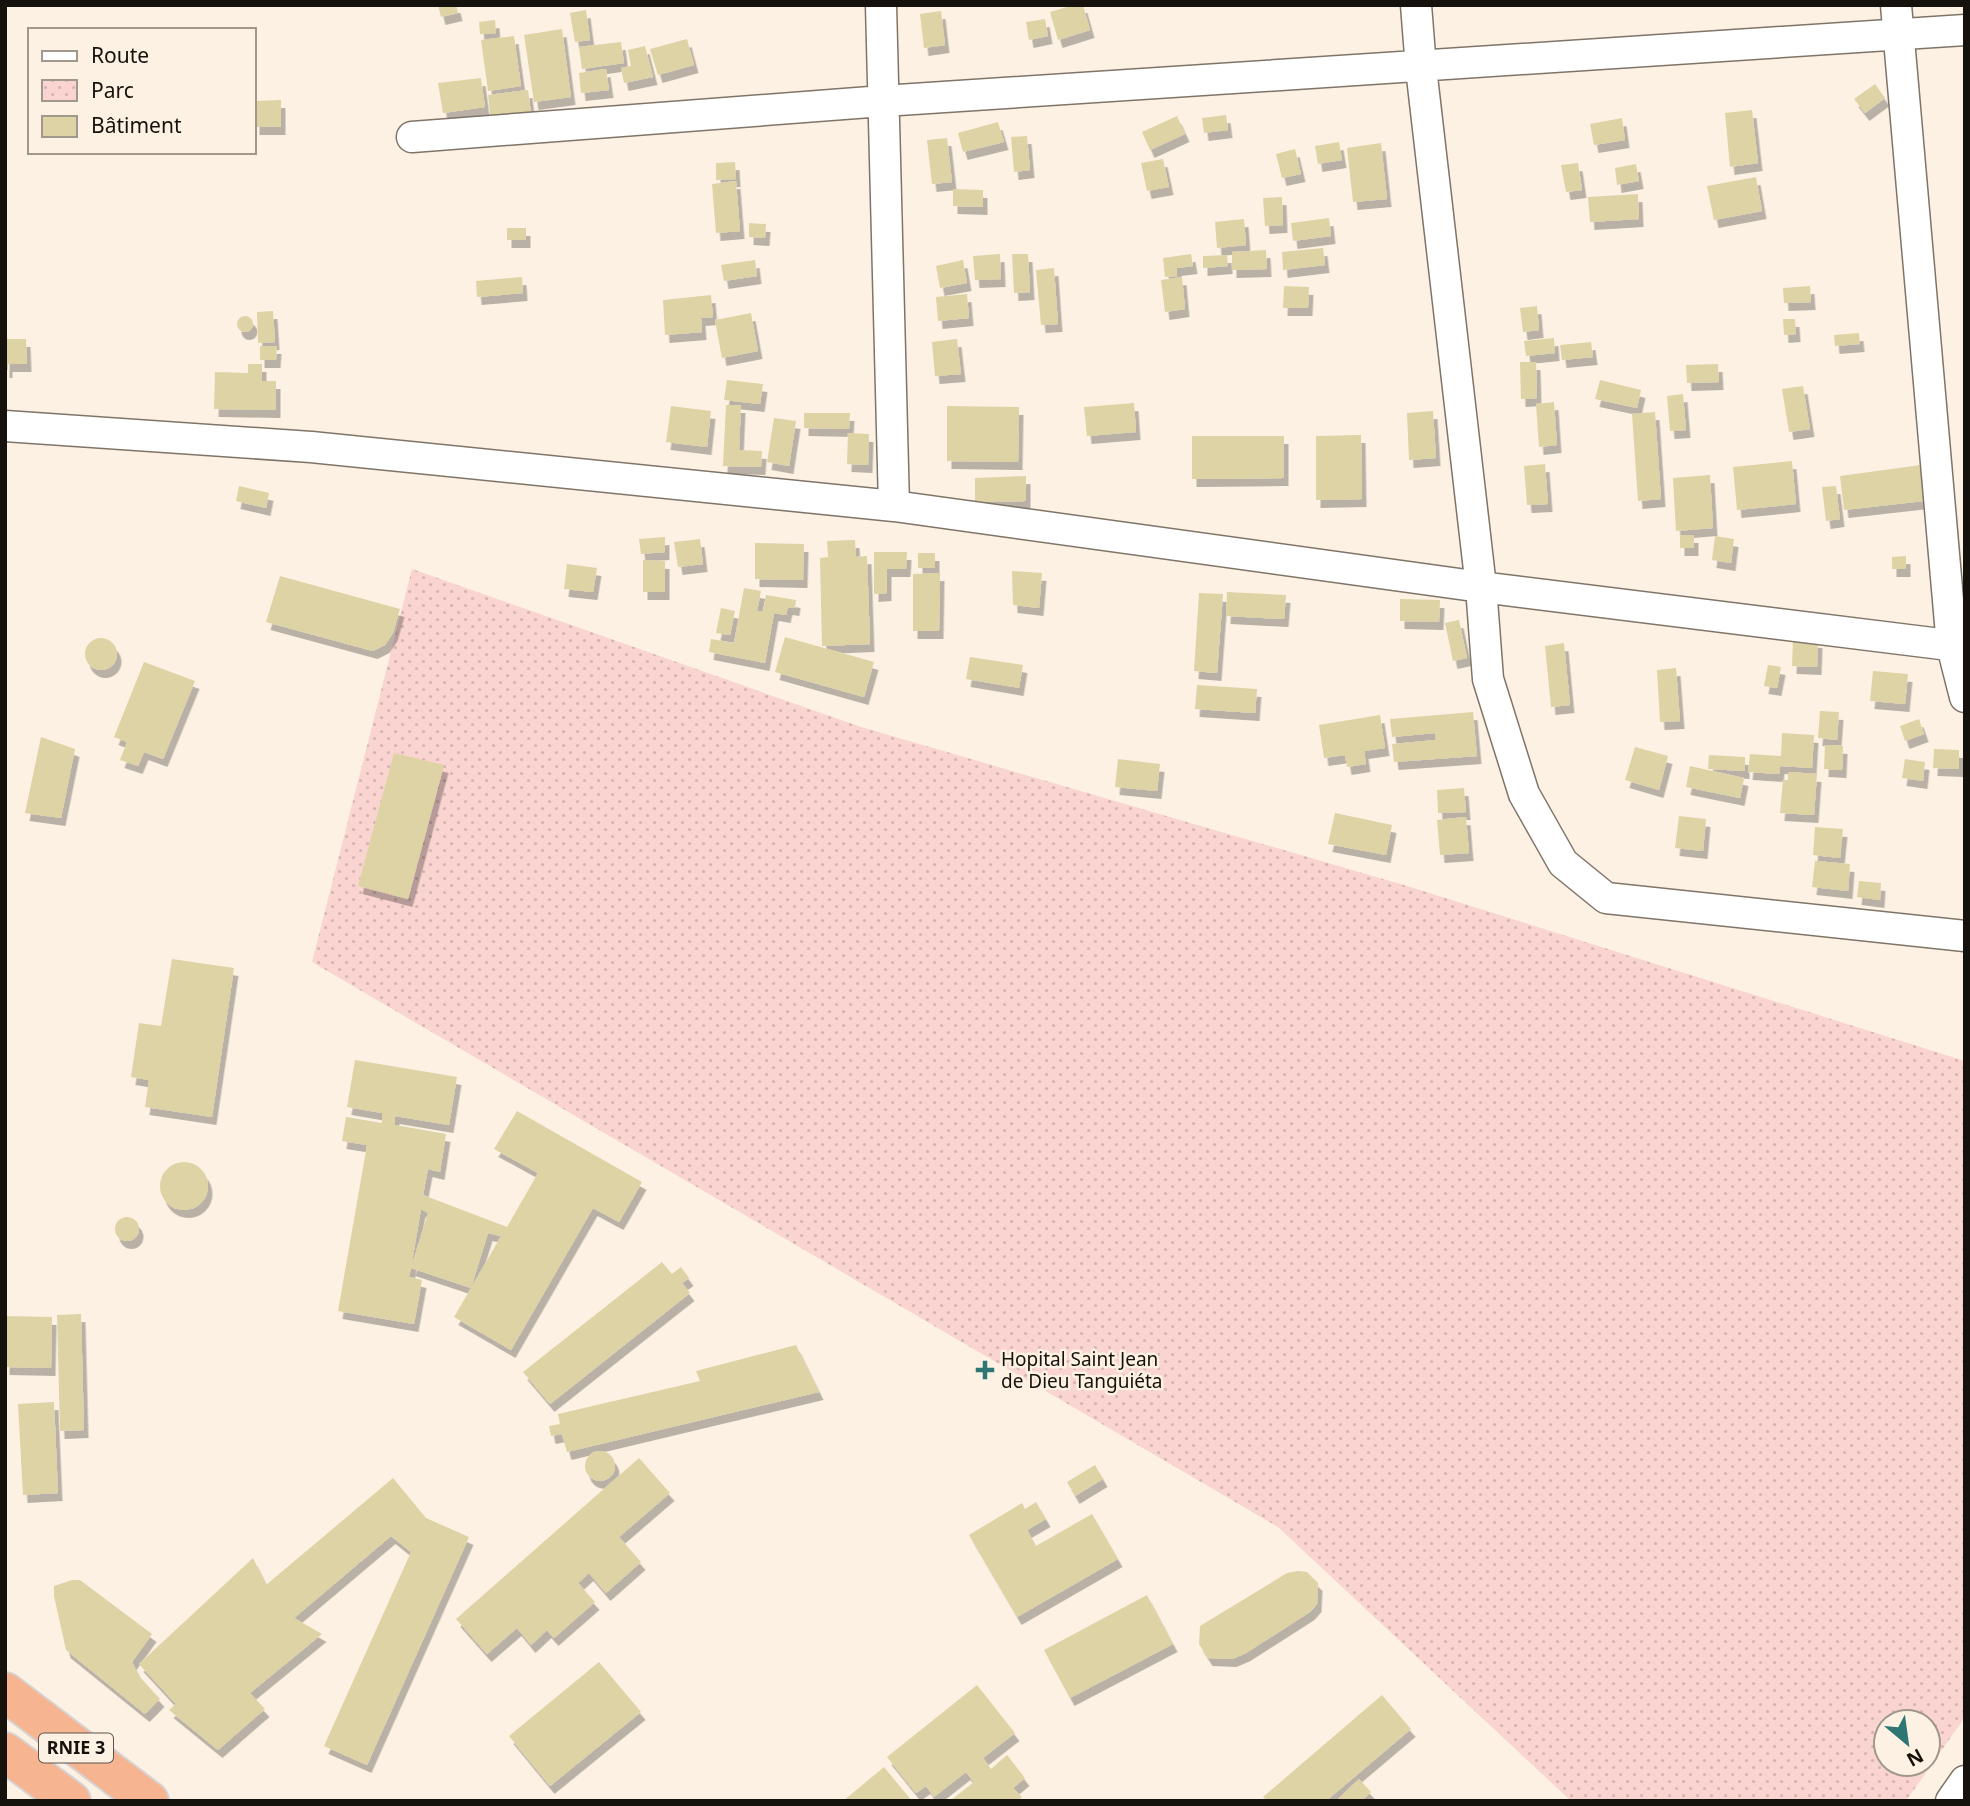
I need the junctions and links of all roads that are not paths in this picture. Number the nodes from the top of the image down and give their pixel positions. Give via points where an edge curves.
1 (881, 5) edge
2 (1416, 5) edge
3 (1897, 20) edge
4 (1965, 30) edge
5 (1421, 68) junction
6 (883, 102) junction
7 (412, 137) dead end
8 (5, 426) edge
9 (894, 506) junction
10 (1481, 587) junction
11 (1959, 646) edge
12 (1965, 697) edge
13 (1965, 936) edge
14 (5, 1692) edge
15 (5, 1752) edge
16 (1965, 1781) edge
17 (71, 1801) edge
18 (149, 1801) edge
19 (1951, 1801) edge

1 - 6 street
2 - 5 street
3 - 4 street
3 - 5 street
3 - 11 street
5 - 6 street
5 - 10 street
6 - 7 street
6 - 9 street
8 - 9 street via 311,447
9 - 10 street
10 - 11 street
10 - 13 street via 1488,679 1524,794 1563,863 1606,898
11 - 12 street
14 - 18 highway, RNIE 3
15 - 17 highway, RNIE 3
16 - 19 street

